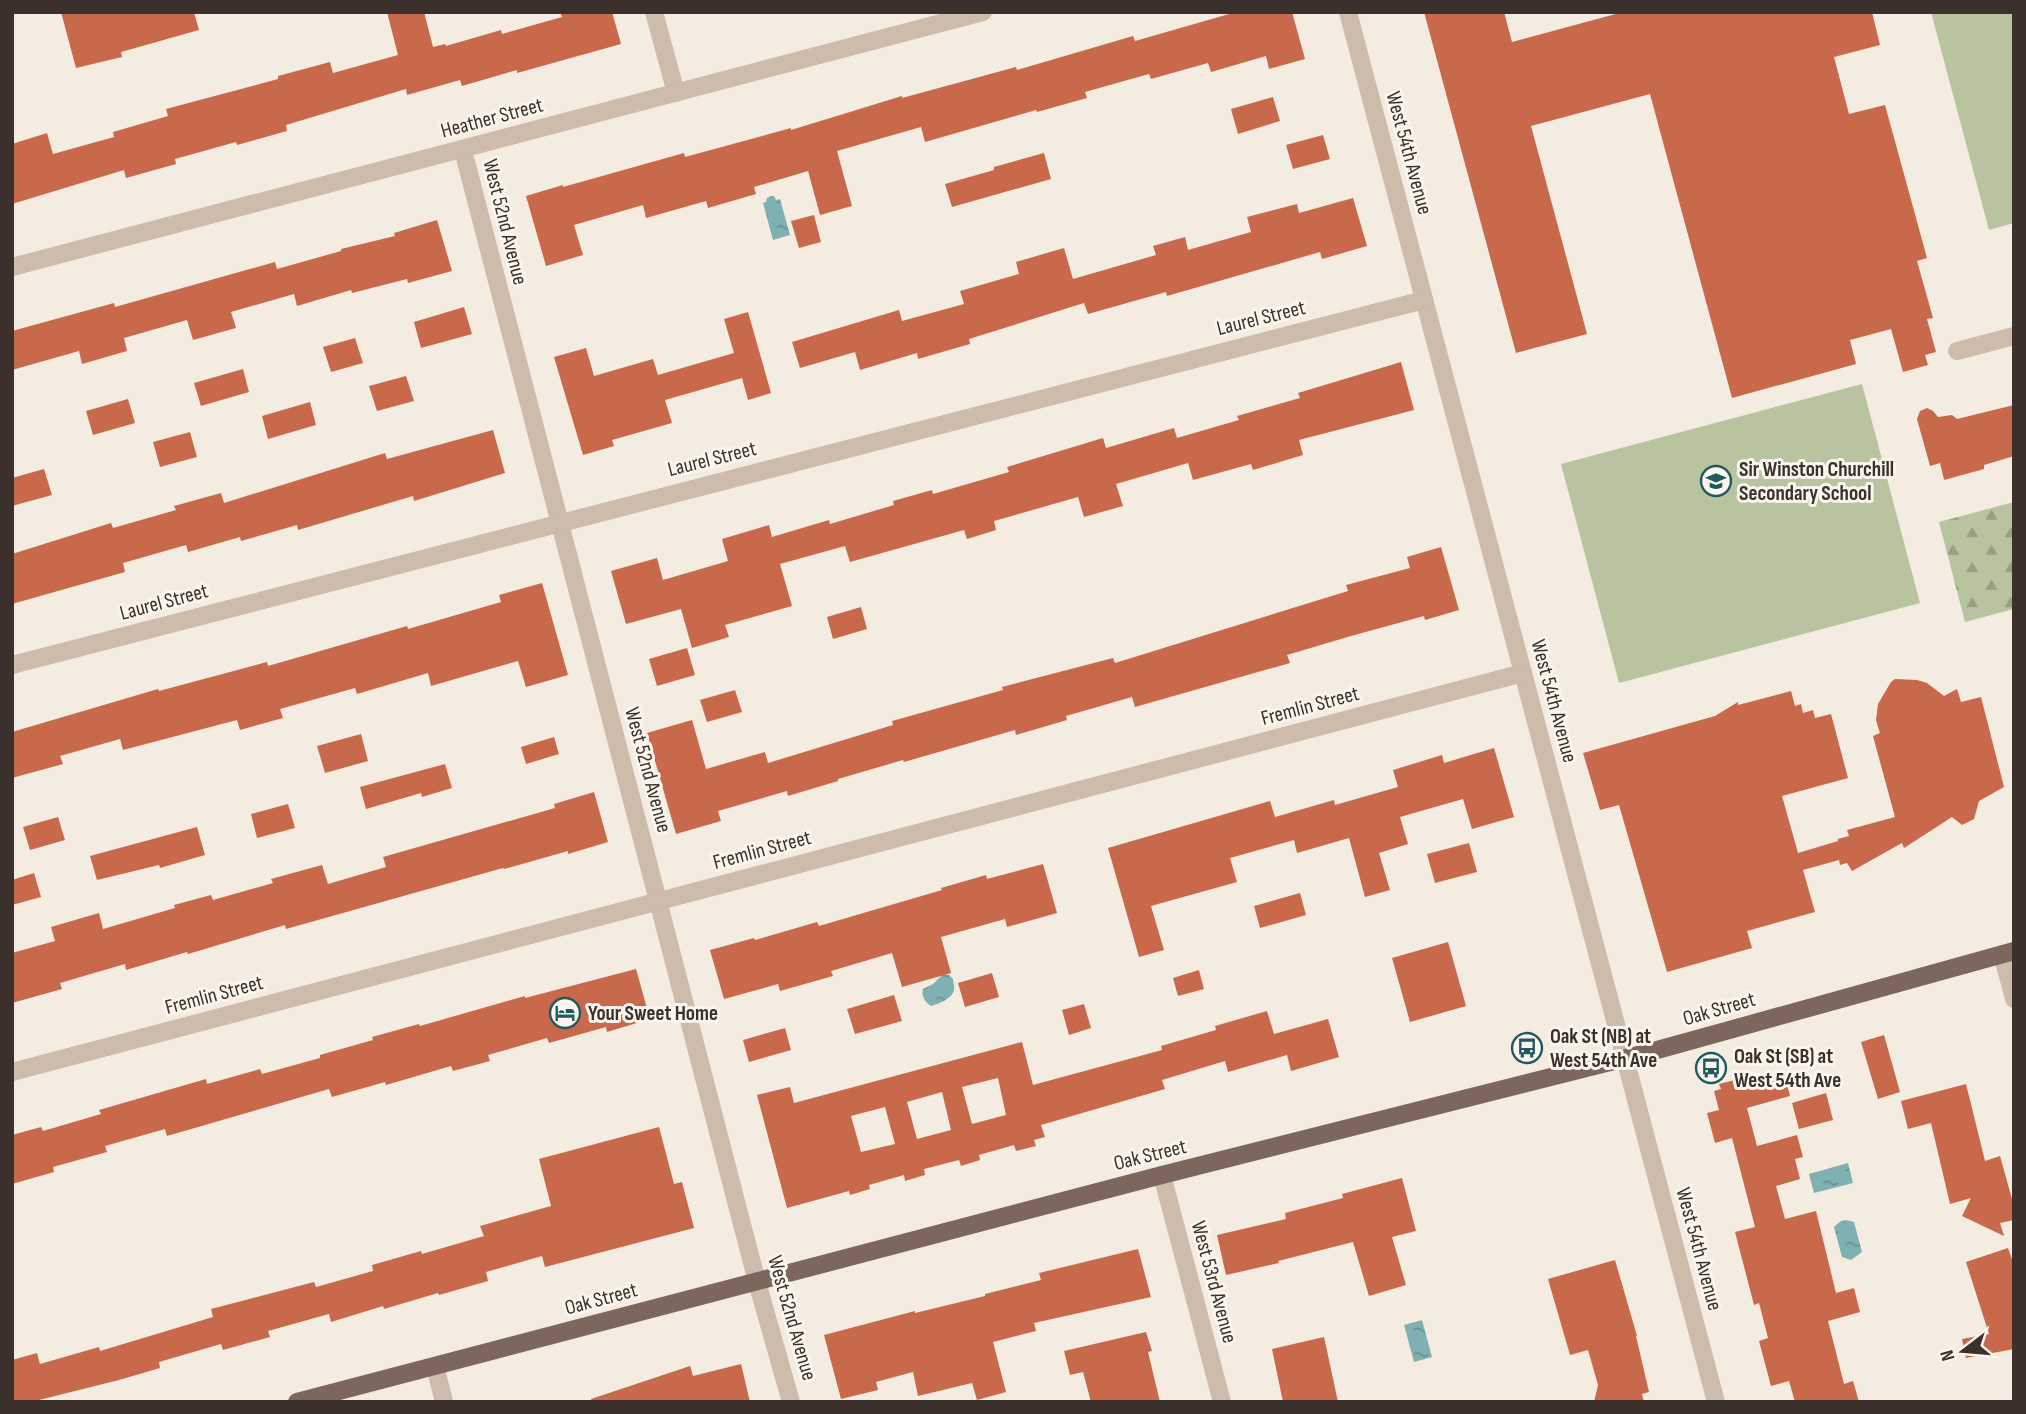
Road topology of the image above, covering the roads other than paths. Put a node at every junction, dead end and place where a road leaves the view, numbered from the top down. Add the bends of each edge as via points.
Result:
1 (654, 12) edge
2 (983, 12) edge
3 (1348, 12) edge
4 (676, 93) junction
5 (463, 150) junction
6 (12, 267) edge
7 (1424, 300) junction
8 (2014, 337) edge
9 (1957, 351) dead end
10 (560, 522) junction
11 (12, 665) edge
12 (1523, 673) junction
13 (658, 901) junction
14 (2008, 952) edge
15 (2014, 999) edge
16 (1626, 1058) junction
17 (12, 1072) edge
18 (1162, 1175) junction
19 (757, 1282) junction
20 (435, 1366) junction
21 (297, 1402) edge
22 (444, 1402) edge
23 (791, 1402) edge
24 (1222, 1402) edge
25 (1716, 1402) edge

1 - 4 street
2 - 4 street, Heather Street
3 - 7 street, West 54th Avenue
4 - 5 street, Heather Street
5 - 6 street, Heather Street
5 - 10 street, West 52nd Avenue
7 - 10 street, Laurel Street
7 - 12 street, West 54th Avenue
8 - 9 street
10 - 11 street, Laurel Street
10 - 13 street, West 52nd Avenue
12 - 13 street, Fremlin Street
12 - 16 street, West 54th Avenue
13 - 17 street, Fremlin Street
13 - 19 street, West 52nd Avenue
14 - 15 street
14 - 16 main road, Oak Street
16 - 18 main road, Oak Street
16 - 25 street, West 54th Avenue
18 - 19 main road, Oak Street
18 - 24 street, West 53rd Avenue
19 - 20 main road, Oak Street
19 - 23 street, West 52nd Avenue
20 - 21 main road, Oak Street
20 - 22 street

